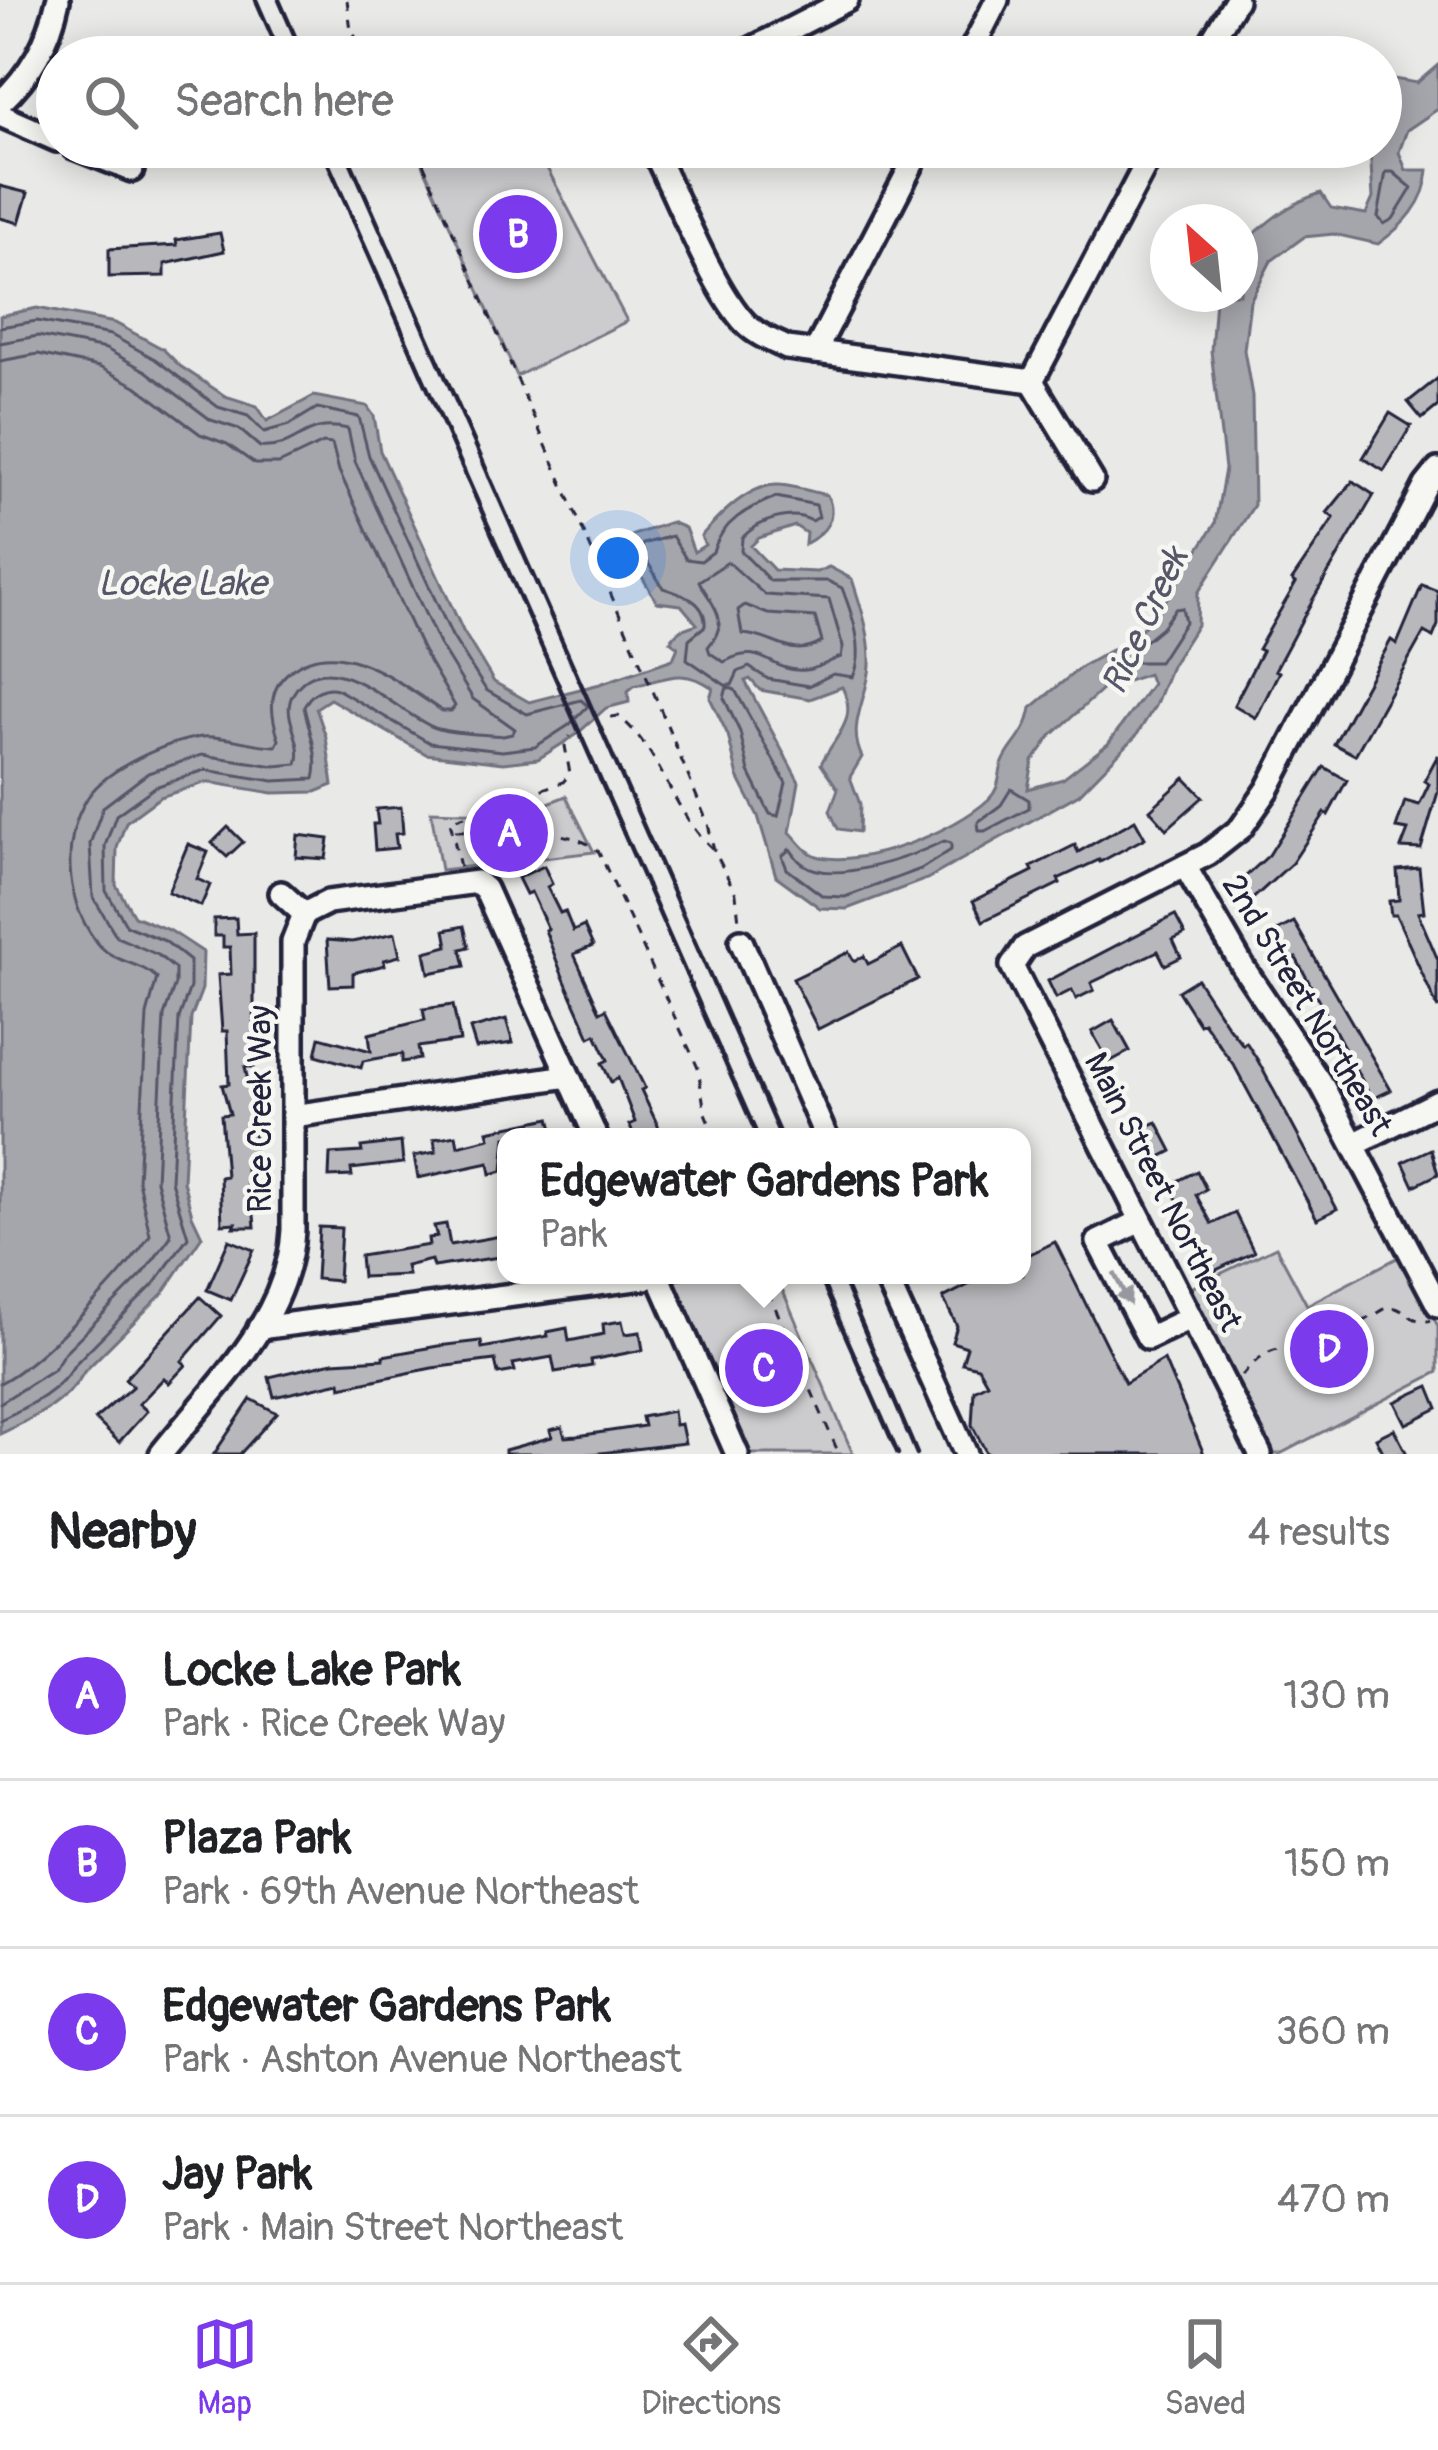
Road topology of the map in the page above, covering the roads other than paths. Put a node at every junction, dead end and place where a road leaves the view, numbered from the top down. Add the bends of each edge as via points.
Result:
1 (58, 0) edge
2 (847, 0) edge
3 (997, 0) edge
4 (1236, 0) edge
5 (48, 36) edge
6 (777, 36) edge
7 (979, 36) edge
8 (1215, 36) edge
9 (36, 60) edge
10 (0, 103) edge
11 (0, 115) edge
12 (36, 131) edge
13 (127, 168) edge
14 (662, 168) edge
15 (910, 168) edge
16 (1144, 168) edge
17 (132, 170) dead end
18 (815, 352) junction
19 (1032, 381) junction
20 (1438, 470) edge
21 (1092, 480) dead end
22 (1185, 866) junction
23 (280, 893) dead end
24 (304, 914) junction
25 (740, 941) road end
26 (568, 1076) junction
27 (1438, 1102) edge
28 (293, 1116) junction
29 (592, 1128) edge
30 (822, 1128) edge
31 (1354, 1144) junction
32 (1141, 1221) junction
33 (595, 1284) edge
34 (663, 1284) edge
35 (889, 1284) edge
36 (1438, 1305) edge
37 (1190, 1318) junction
38 (260, 1328) junction
39 (161, 1454) edge
40 (736, 1454) edge
41 (966, 1454) edge
42 (1260, 1454) edge

1 - 5 street
2 - 6 street
3 - 7 street
4 - 8 street
9 - 10 street
11 - 12 street
13 - 17 street
14 - 18 street via 747,326 787,348
15 - 18 street
16 - 19 street
18 - 19 street
19 - 21 street
20 - 22 street via 1254,811 1224,843
22 - 31 street, 2nd Street Northeast
22 - 32 street, Main Street Northeast via 1014,958 1015,974
23 - 24 street
24 - 26 street via 328,902 477,882
24 - 28 street, Rice Creek Way via 292,942
25 - 30 street
26 - 28 street
26 - 29 street
27 - 31 street
28 - 38 street, Rice Creek Way via 292,1254 280,1297
31 - 36 street, 2nd Street Northeast
32 - 37 street, Main Street Northeast
32 -> 37 street via 1098,1242 1148,1338
33 - 38 street
34 - 40 street
35 - 41 street
37 - 42 street, Main Street Northeast
38 - 39 street, Rice Creek Way

